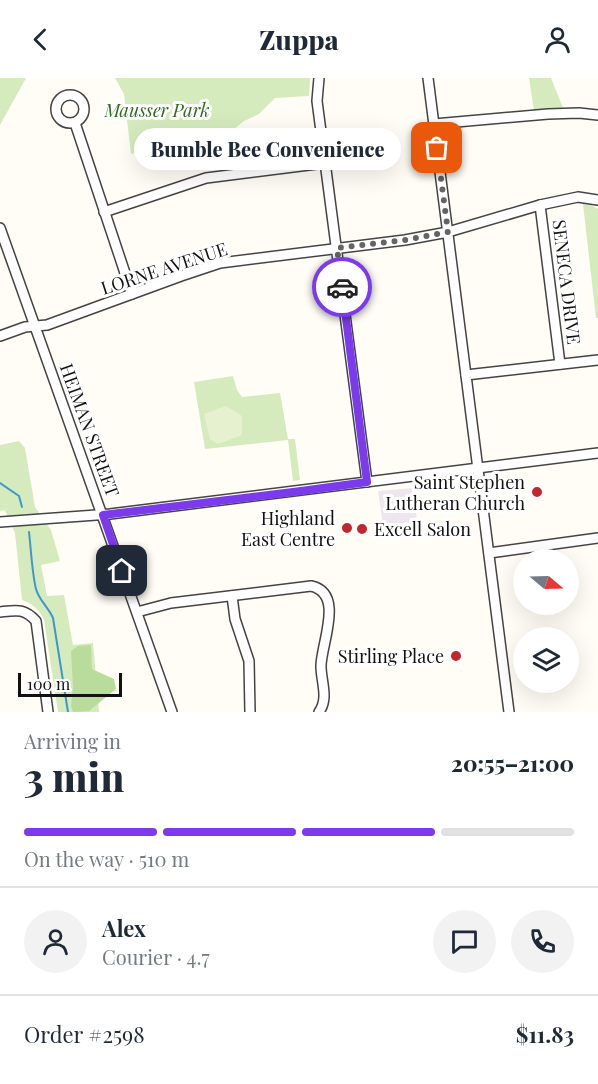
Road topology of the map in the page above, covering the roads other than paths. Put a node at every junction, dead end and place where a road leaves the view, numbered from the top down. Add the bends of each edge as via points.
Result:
1 (319, 78) edge
2 (428, 78) edge
3 (598, 115) edge
4 (75, 123) dead end
5 (434, 124) junction
6 (325, 163) junction
7 (598, 200) edge
8 (540, 205) junction
9 (104, 212) junction
10 (0, 228) edge
11 (448, 232) junction
12 (337, 248) junction
13 (132, 294) junction
14 (35, 326) junction
15 (0, 336) edge
16 (598, 360) edge
17 (560, 364) junction
18 (466, 375) junction
19 (598, 453) edge
20 (478, 468) junction
21 (367, 482) junction
22 (103, 515) junction
23 (0, 522) edge
24 (598, 538) edge
25 (489, 553) junction
26 (232, 596) junction
27 (0, 612) edge
28 (137, 612) junction
29 (48, 712) edge
30 (172, 712) edge
31 (250, 712) edge
32 (319, 712) edge
33 (509, 712) edge

1 - 6 street via 317,101
2 - 5 street
3 - 5 street via 548,114
4 - 9 street
5 - 11 street
6 - 9 street via 206,178
6 - 12 street
7 - 8 street, LORNE AVENUE via 578,197
8 - 11 street, LORNE AVENUE
8 - 17 street, SENECA DRIVE
9 - 13 street
10 - 14 street, HEIMAN STREET
11 - 12 street, LORNE AVENUE
11 - 18 street
12 - 13 street, LORNE AVENUE via 220,263
12 - 21 street
13 - 14 street, LORNE AVENUE
14 - 15 street, LORNE AVENUE
14 - 22 street, HEIMAN STREET
16 - 17 street
17 - 18 street
18 - 20 street
19 - 20 street
20 - 21 street
20 - 25 street
21 - 22 street
22 - 23 street
22 - 28 street, HEIMAN STREET
24 - 25 street
25 - 33 street
26 - 28 street via 171,603
26 - 31 street via 249,661
26 - 32 street via 311,586 323,592 329,614 321,666 325,698
27 - 29 street via 20,610 36,621
28 - 30 street, HEIMAN STREET

